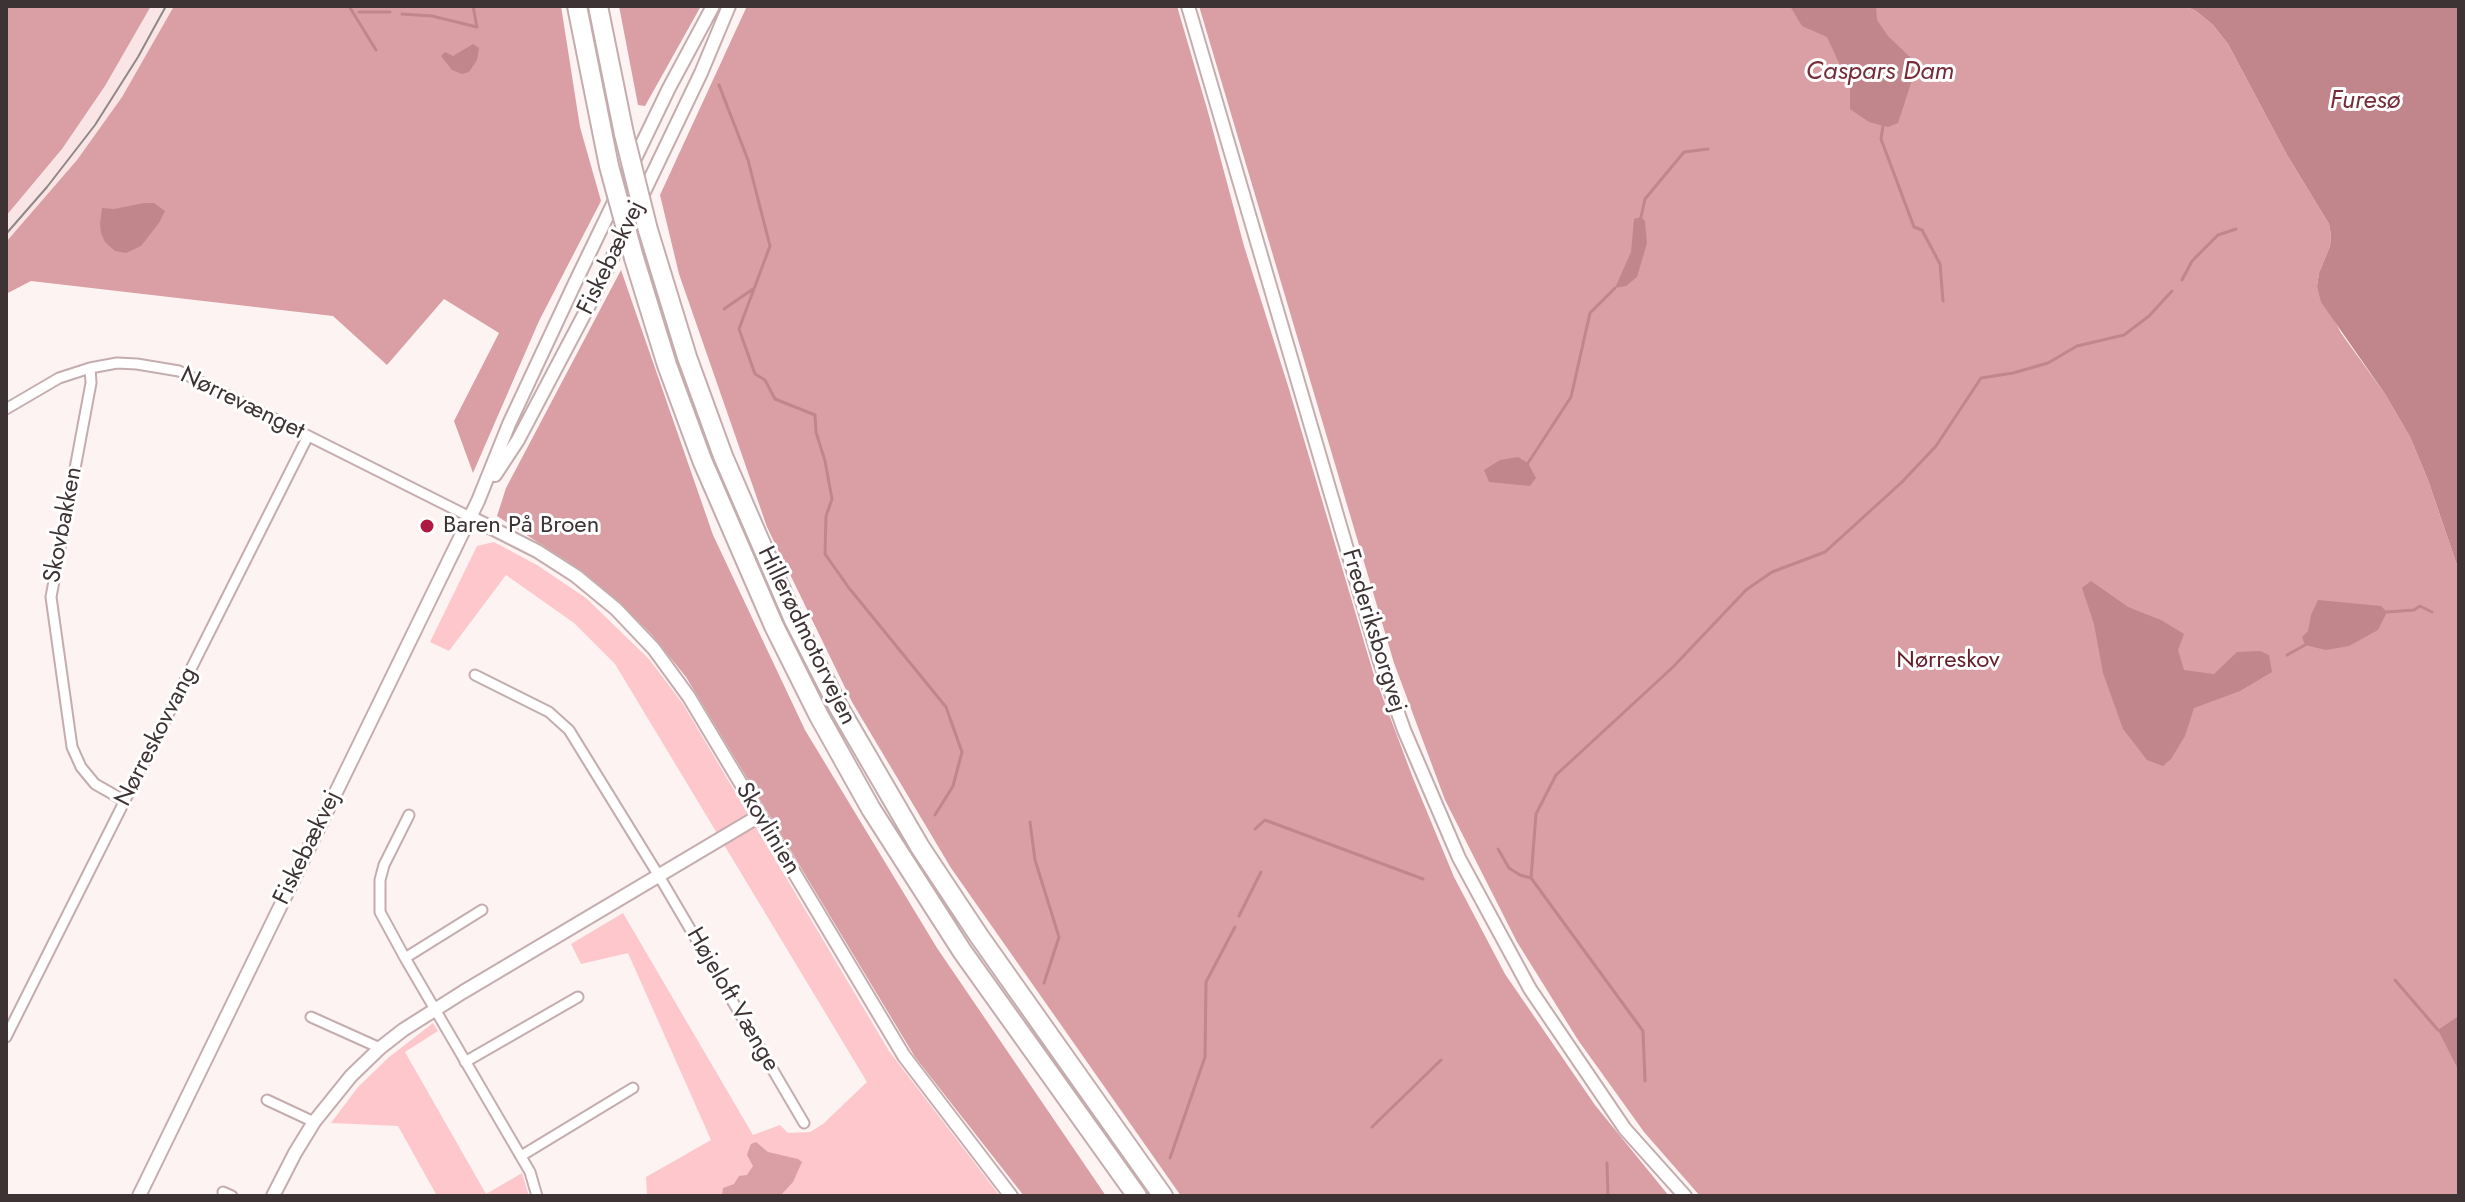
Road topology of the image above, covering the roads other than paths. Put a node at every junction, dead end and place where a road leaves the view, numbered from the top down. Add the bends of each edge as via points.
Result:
1 (577, 6) edge
2 (598, 6) edge
3 (713, 6) edge
4 (729, 6) edge
5 (1188, 6) edge
6 (90, 368) junction
7 (6, 409) edge
8 (308, 436) junction
9 (478, 501) junction
10 (470, 517) junction
11 (475, 675) dead end
12 (125, 801) junction
13 (409, 815) dead end
14 (759, 816) junction
15 (659, 876) junction
16 (482, 910) dead end
17 (405, 958) junction
18 (578, 997) dead end
19 (436, 1009) junction
20 (311, 1017) dead end
21 (6, 1037) edge
22 (380, 1048) junction
23 (465, 1062) junction
24 (633, 1088) dead end
25 (267, 1100) dead end
26 (314, 1122) junction
27 (804, 1123) dead end
28 (521, 1156) junction
29 (139, 1196) edge
30 (273, 1196) edge
31 (537, 1196) edge
32 (1011, 1196) edge
33 (1137, 1196) edge
34 (1163, 1196) edge
35 (1685, 1196) edge

1 - 33 highway, Hillerødmotorvejen, bridge via 609,166 667,365 774,626 871,809 962,951
2 - 34 highway, Hillerødmotorvejen, bridge via 648,230 687,357 794,620 920,847
3 - 9 street, Fiskebækvej via 574,285
4 - 9 street, Fiskebækvej via 595,294 518,440
5 - 35 street, Frederiksborgvej via 1404,730 1459,858 1530,989 1625,1129
6 - 7 street, Nørrevænget via 59,378
6 - 8 street, Nørrevænget via 117,363 179,371
6 - 12 street, Skovbakken via 51,597 72,747 95,784
8 - 10 street, Nørrevænget
8 - 12 street, Nørreskovvang
9 - 10 street, Fiskebækvej
10 - 14 street, Skovlinien via 576,576 635,629 689,697
10 - 29 street, Fiskebækvej
11 - 15 street, Højeloft Vænge via 561,720
12 - 21 street, Nørreskovvang
13 - 17 street via 380,880 380,912
14 - 15 street
14 - 32 street, Skovlinien via 904,1056
15 - 19 street
15 - 27 street, Højeloft Vænge
16 - 17 street
17 - 19 street
18 - 23 street
19 - 22 street
19 - 23 street
20 - 22 street
22 - 26 street
23 - 28 street
24 - 28 street
25 - 26 street
26 - 30 street
28 - 31 street

